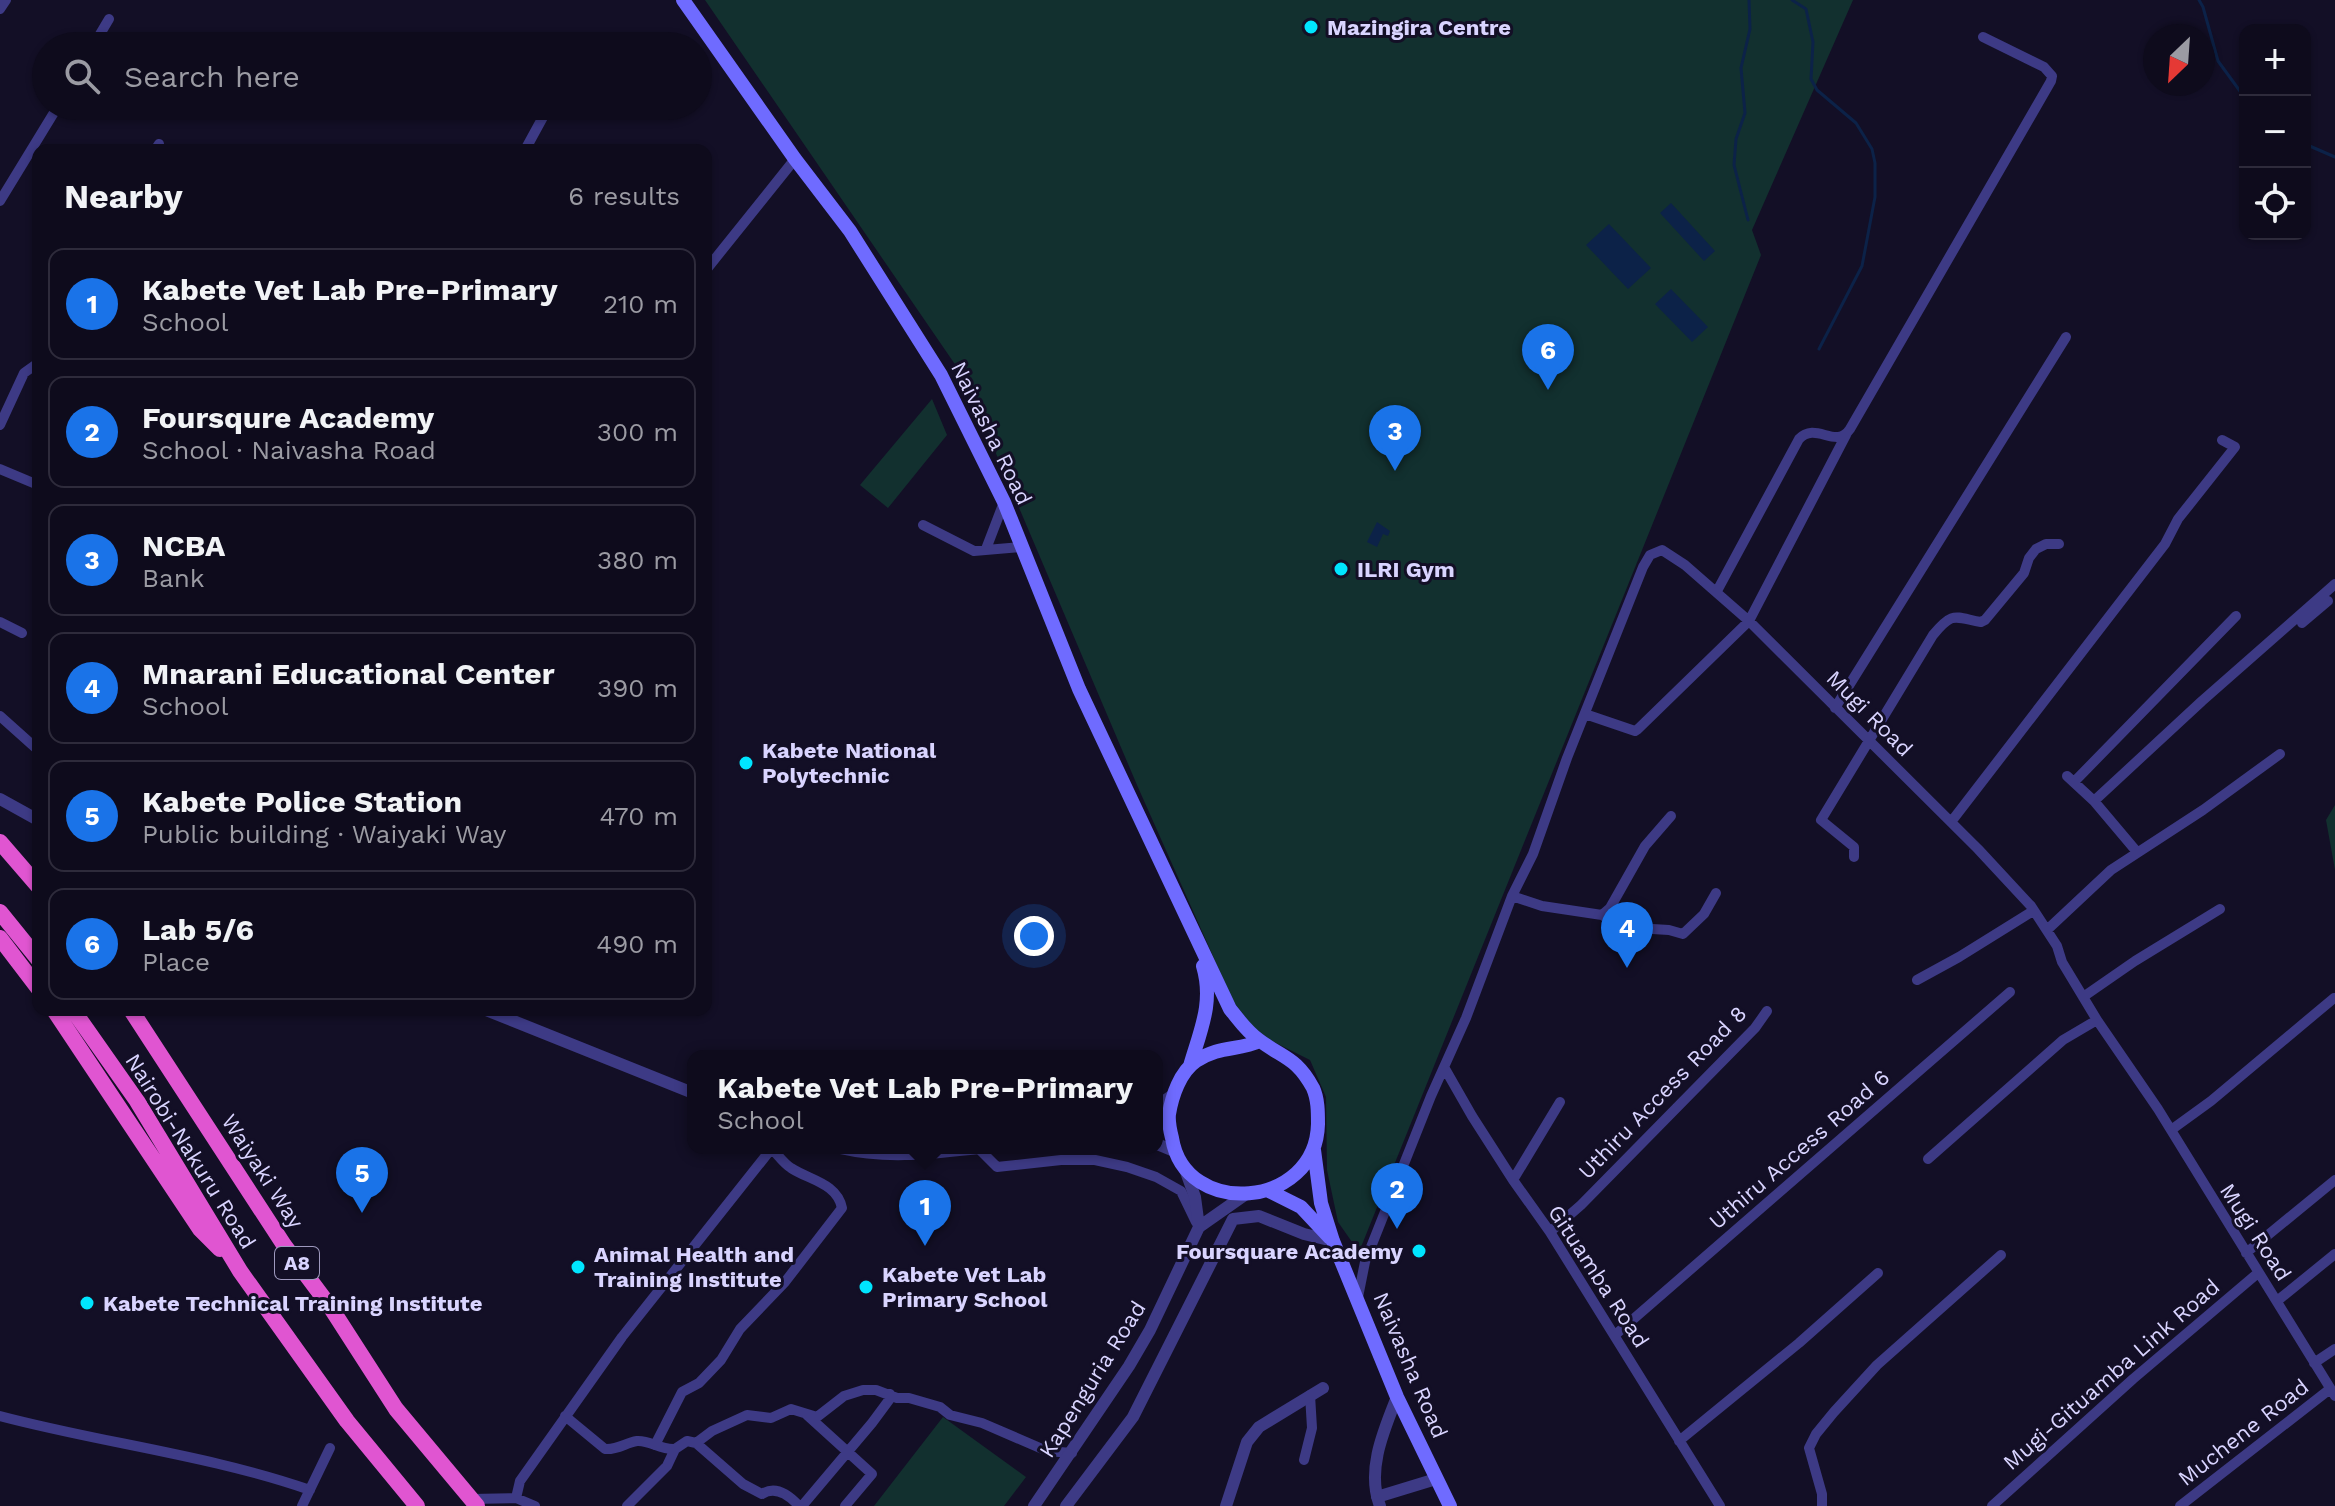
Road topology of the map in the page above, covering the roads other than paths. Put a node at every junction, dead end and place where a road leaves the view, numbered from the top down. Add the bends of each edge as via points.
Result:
1 (6, 0) edge
2 (683, 0) edge
3 (0, 9) edge
4 (109, 19) dead end
5 (101, 32) edge
6 (706, 32) edge
7 (1983, 37) dead end
8 (712, 41) edge
9 (49, 120) edge
10 (541, 120) edge
11 (35, 144) edge
12 (528, 144) edge
13 (32, 149) edge
14 (795, 159) junction
15 (0, 201) edge
16 (712, 263) edge
17 (2066, 337) dead end
18 (32, 367) edge
19 (0, 425) edge
20 (1846, 435) junction
21 (2222, 440) dead end
22 (0, 469) edge
23 (32, 482) edge
24 (1004, 502) junction
25 (923, 525) dead end
26 (2059, 544) dead end
27 (1022, 547) junction
28 (986, 549) junction
29 (2335, 584) edge
30 (1717, 591) junction
31 (2328, 601) dead end
32 (2236, 616) dead end
33 (1749, 621) junction
34 (0, 622) edge
35 (22, 633) dead end
36 (1835, 708) junction
37 (2193, 712) junction
38 (1585, 714) junction
39 (0, 716) edge
40 (1869, 739) junction
41 (32, 745) edge
42 (2280, 754) dead end
43 (0, 799) edge
44 (2094, 801) junction
45 (1671, 816) dead end
46 (32, 817) edge
47 (1951, 822) junction
48 (0, 842) edge
49 (2137, 852) junction
50 (1854, 857) dead end
51 (32, 879) edge
52 (1716, 893) dead end
53 (1512, 896) junction
54 (2220, 909) dead end
55 (2033, 911) junction
56 (0, 912) edge
57 (1602, 915) junction
58 (1190, 925) junction
59 (2048, 929) junction
60 (0, 938) edge
61 (32, 952) edge
62 (32, 980) edge
63 (1917, 980) dead end
64 (2010, 992) dead end
65 (2083, 997) junction
66 (2334, 998) edge
67 (1767, 1011) dead end
68 (58, 1016) edge
69 (77, 1016) edge
70 (135, 1016) edge
71 (501, 1016) edge
72 (2097, 1020) junction
73 (1260, 1041) junction
74 (1190, 1066) junction
75 (1444, 1067) junction
76 (687, 1091) edge
77 (1173, 1095) junction
78 (1163, 1102) edge
79 (1560, 1102) dead end
80 (2171, 1130) junction
81 (1163, 1146) edge
82 (1314, 1149) junction
83 (1174, 1151) junction
84 (767, 1154) edge
85 (777, 1154) edge
86 (864, 1154) edge
87 (912, 1154) edge
88 (985, 1154) edge
89 (1928, 1159) dead end
90 (1186, 1172) junction
91 (1513, 1180) junction
92 (2335, 1180) edge
93 (1269, 1191) junction
94 (1246, 1194) junction
95 (1199, 1227) junction
96 (1550, 1232) junction
97 (1335, 1245) junction
98 (2246, 1253) junction
99 (2335, 1254) edge
100 (2001, 1255) dead end
101 (240, 1271) junction
102 (1878, 1273) dead end
103 (2258, 1273) junction
104 (1358, 1297) junction
105 (2277, 1301) junction
106 (1615, 1335) junction
107 (2335, 1349) edge
108 (2314, 1363) junction
109 (1129, 1366) junction
110 (1152, 1379) junction
111 (1323, 1388) dead end
112 (2332, 1392) edge
113 (890, 1394) junction
114 (1310, 1395) junction
115 (1397, 1397) junction
116 (807, 1415) junction
117 (0, 1416) edge
118 (565, 1416) junction
119 (1679, 1441) junction
120 (696, 1443) junction
121 (655, 1445) junction
122 (330, 1448) dead end
123 (675, 1449) junction
124 (847, 1453) junction
125 (1072, 1453) junction
126 (1304, 1460) dead end
127 (1436, 1479) junction
128 (310, 1490) junction
129 (516, 1498) junction
130 (1378, 1501) edge
131 (474, 1503) edge
132 (302, 1506) edge
133 (417, 1506) edge
134 (535, 1506) edge
135 (627, 1506) edge
136 (801, 1506) edge
137 (845, 1506) edge
138 (1034, 1506) edge
139 (1066, 1506) edge
140 (1226, 1506) edge
141 (1450, 1506) edge
142 (1720, 1506) edge
143 (1822, 1506) edge
144 (1992, 1506) edge
145 (2180, 1506) edge

1 - 3 street
2 - 6 main road, Naivasha Road
4 - 5 street
7 - 20 street via 2044,67 2051,81
8 - 14 main road, Naivasha Road
9 - 11 street
10 - 12 street
13 - 15 street
14 - 16 street
14 - 24 main road, Naivasha Road via 850,231 920,340
17 - 36 street
18 - 19 street via 24,373
20 - 30 street via 1813,431 1799,439
20 - 33 street
21 - 47 street via 2235,447
22 - 23 street
24 - 27 main road, Naivasha Road
24 - 28 street
25 - 28 street via 974,551
26 - 40 street via 2036,549 2024,573 1985,620 1946,619
27 - 28 street
27 - 58 main road, Naivasha Road via 1079,689
29 - 37 street
30 - 33 street, Mugi Road
30 - 38 street, Mugi Road via 1662,550 1650,555
31 - 37 street
32 - 44 street via 2071,779
33 - 36 street, Mugi Road
33 - 38 street via 1635,731
34 - 35 street
36 - 40 street, Mugi Road
37 - 44 street
38 - 53 street, Mugi Road
39 - 41 street
40 - 47 street, Mugi Road
40 - 50 street via 1821,820 1854,847
42 - 49 street
43 - 46 street
44 - 49 street
45 - 57 street via 1645,846
47 - 55 street, Mugi Road
48 - 51 highway
49 - 59 street
52 - 57 street via 1683,934 1619,927
53 - 57 street
53 - 75 street, Mugi Road
54 - 65 street
55 - 59 street, Mugi Road
55 - 63 street
56 - 61 highway
58 - 73 main road, Naivasha Road via 1230,1009
58 - 74 main road, Naivasha Road via 1205,973 1208,1008
59 - 65 street, Mugi Road
60 - 62 highway
64 - 106 street, Uthiru Access Road 6
65 - 72 street, Mugi Road
66 - 80 street
67 - 96 street, Uthiru Access Road 8
68 - 101 highway via 200,1229
69 - 101 highway, Nairobi-Nakuru Road / A8 via 137,1101
70 - 131 highway, Waiyaki Way / A8 via 396,1409
71 - 76 street
72 - 80 street, Mugi Road
72 - 89 street via 2063,1040
73 - 74 main road via 1215,1050
73 - 82 main road via 1290,1057 1314,1091 1319,1109
74 - 77 main road
75 - 91 street, Gituamba Road
75 - 104 street, Mugi Road via 1360,1275
77 - 78 street
77 - 83 main road via 1168,1120
79 - 91 street
80 - 98 street, Mugi Road
81 - 83 street
82 - 93 main road via 1298,1172
82 - 97 main road via 1321,1203
83 - 90 main road
84 - 118 street
85 - 121 street via 787,1166 832,1189 842,1208 709,1374 682,1392
86 - 87 street
88 - 95 street via 997,1167 1095,1160 1156,1177 1181,1191
90 - 94 main road via 1224,1191
90 - 95 street
91 - 96 street, Gituamba Road
92 - 98 street
93 - 94 main road
93 - 97 main road via 1301,1207
94 - 95 street, Kapenguria Road
95 - 109 street, Kapenguria Road
96 - 106 street, Gituamba Road
97 - 104 main road, Naivasha Road
97 - 110 street via 1259,1216 1233,1219
98 - 103 street, Mugi Road
99 - 105 street
100 - 143 street via 1877,1365 1816,1434 1809,1448
101 - 133 highway, Nairobi-Nakuru Road / A8 via 347,1421
102 - 119 street
103 - 105 street, Mugi Road
103 - 144 street, Mugi-Gituamba Link Road
104 - 115 main road, Naivasha Road
105 - 108 street, Mugi Road
106 - 119 street, Gituamba Road
107 - 108 street
108 - 112 street, Mugi Road
109 - 110 street
109 - 125 street, Kapenguria Road
110 - 139 street via 1133,1417
111 - 114 street
112 - 145 street, Muchene Road
113 - 116 street via 863,1390 844,1396 817,1417
113 - 124 street
113 - 125 street via 940,1407 1047,1451
114 - 126 street via 1312,1428
114 - 140 street via 1259,1427 1247,1442
115 - 127 main road, Naivasha Road
115 - 130 street via 1378,1450
116 - 120 street via 791,1409 771,1418 747,1415
116 - 124 street
117 - 128 street
118 - 121 street via 605,1449 637,1441
118 - 129 street via 520,1481
119 - 142 street, Gituamba Road
120 - 123 street via 687,1441
120 - 136 street via 743,1484 762,1494 778,1490
121 - 123 street
122 - 128 street
123 - 135 street via 667,1466
124 - 136 street
124 - 137 street via 872,1474
125 - 138 street, Kapenguria Road
127 - 130 street
127 - 141 main road, Naivasha Road
128 - 132 street
129 - 131 street
129 - 134 street

